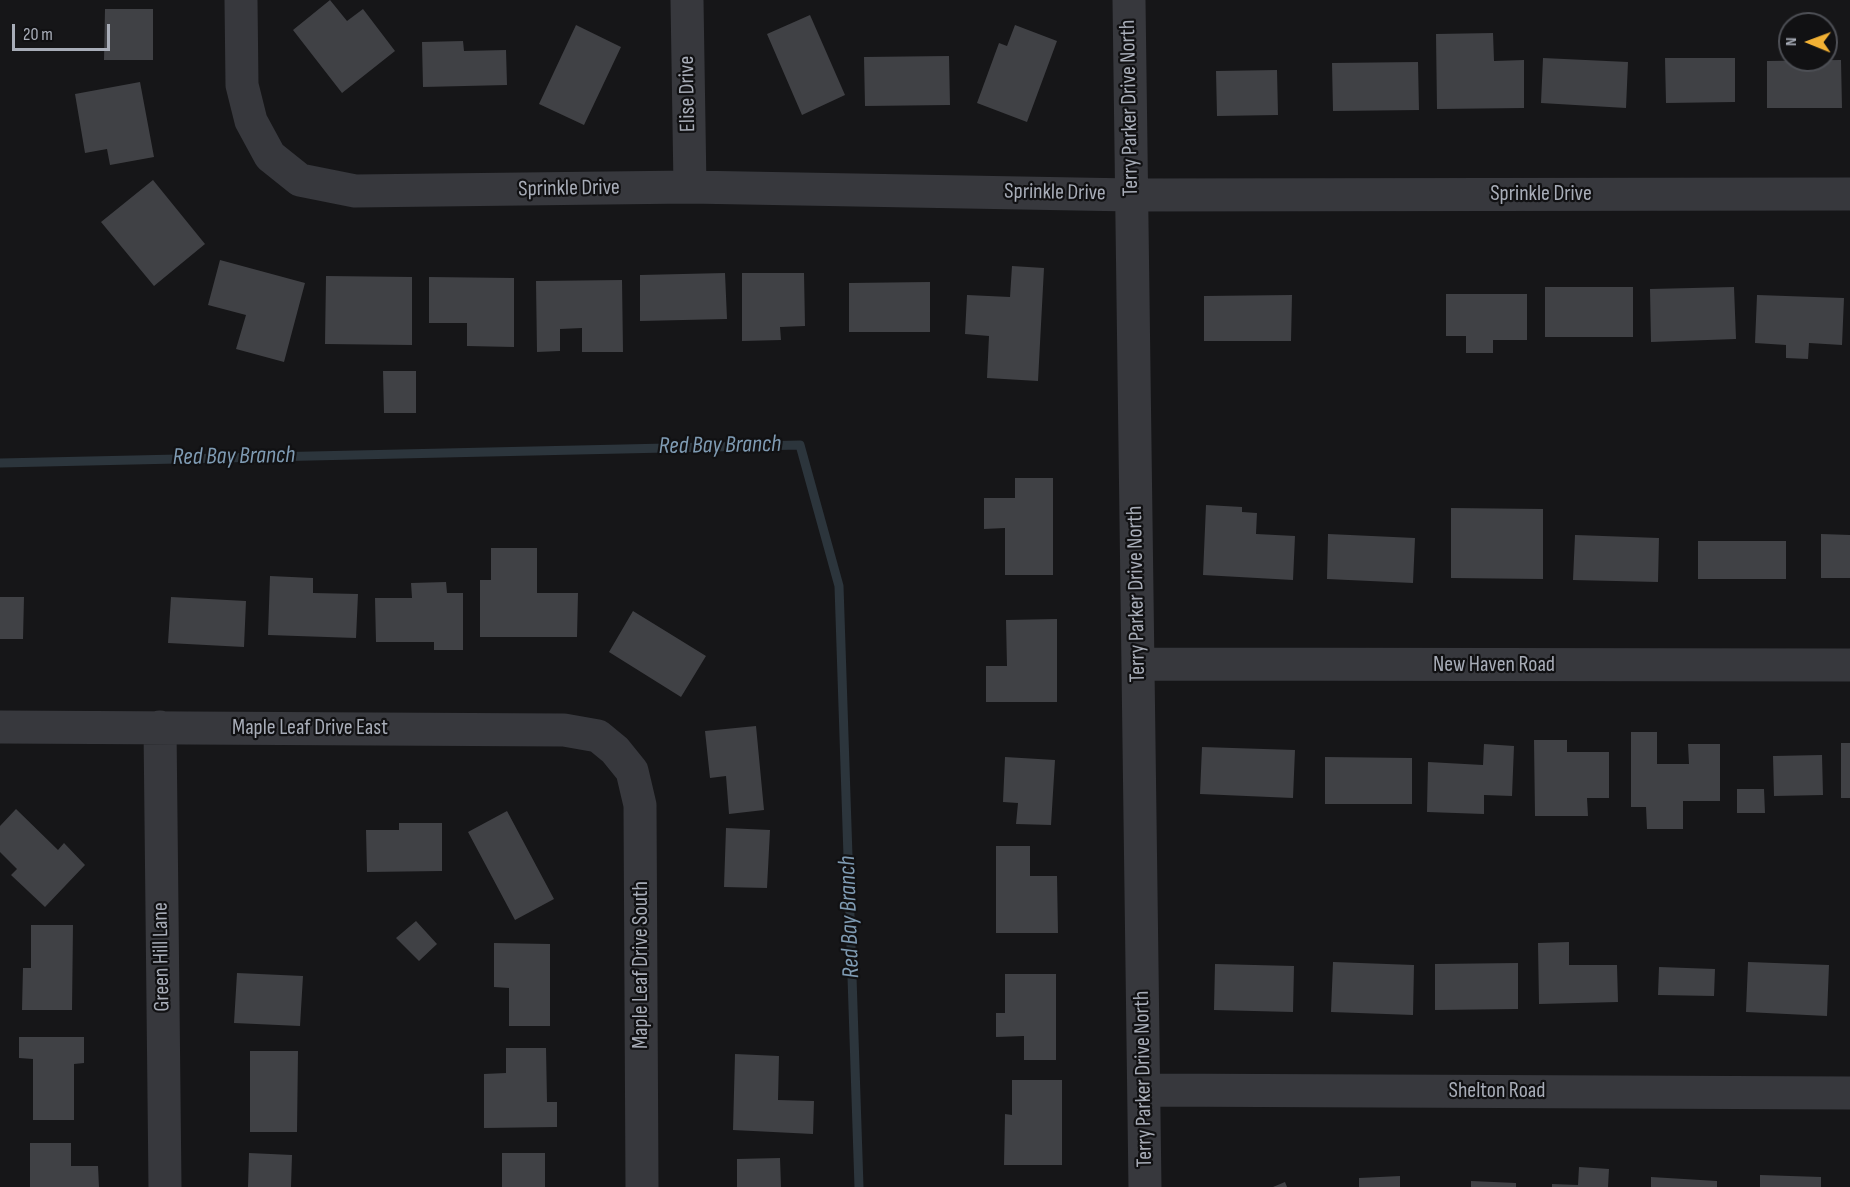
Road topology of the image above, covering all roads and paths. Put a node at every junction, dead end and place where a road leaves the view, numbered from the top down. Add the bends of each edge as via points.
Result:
1 (241, 0) edge
2 (687, 0) edge
3 (1129, 0) edge
4 (690, 188) junction
5 (1850, 194) edge
6 (1132, 195) junction
7 (1138, 664) junction
8 (1850, 665) edge
9 (0, 727) edge
10 (160, 727) junction
11 (615, 750) joint
12 (1144, 1090) junction
13 (1850, 1093) edge
14 (165, 1187) edge
15 (642, 1187) edge
16 (1145, 1187) edge

1 - 4 street, Sprinkle Drive via 242,85 251,121 270,156 300,180 355,190
2 - 4 street, Elise Drive
3 - 6 street, Terry Parker Drive North
4 - 6 street, Sprinkle Drive
5 - 6 street, Sprinkle Drive
6 - 7 street, Terry Parker Drive North
7 - 8 street, New Haven Road
7 - 12 street, Terry Parker Drive North
9 - 10 street, Maple Leaf Drive East
10 - 11 street, Maple Leaf Drive East via 564,730 598,736
10 - 14 street, Green Hill Lane
11 - 15 street, Maple Leaf Drive South via 632,771 640,805
12 - 13 street, Shelton Road
12 - 16 street, Terry Parker Drive North

